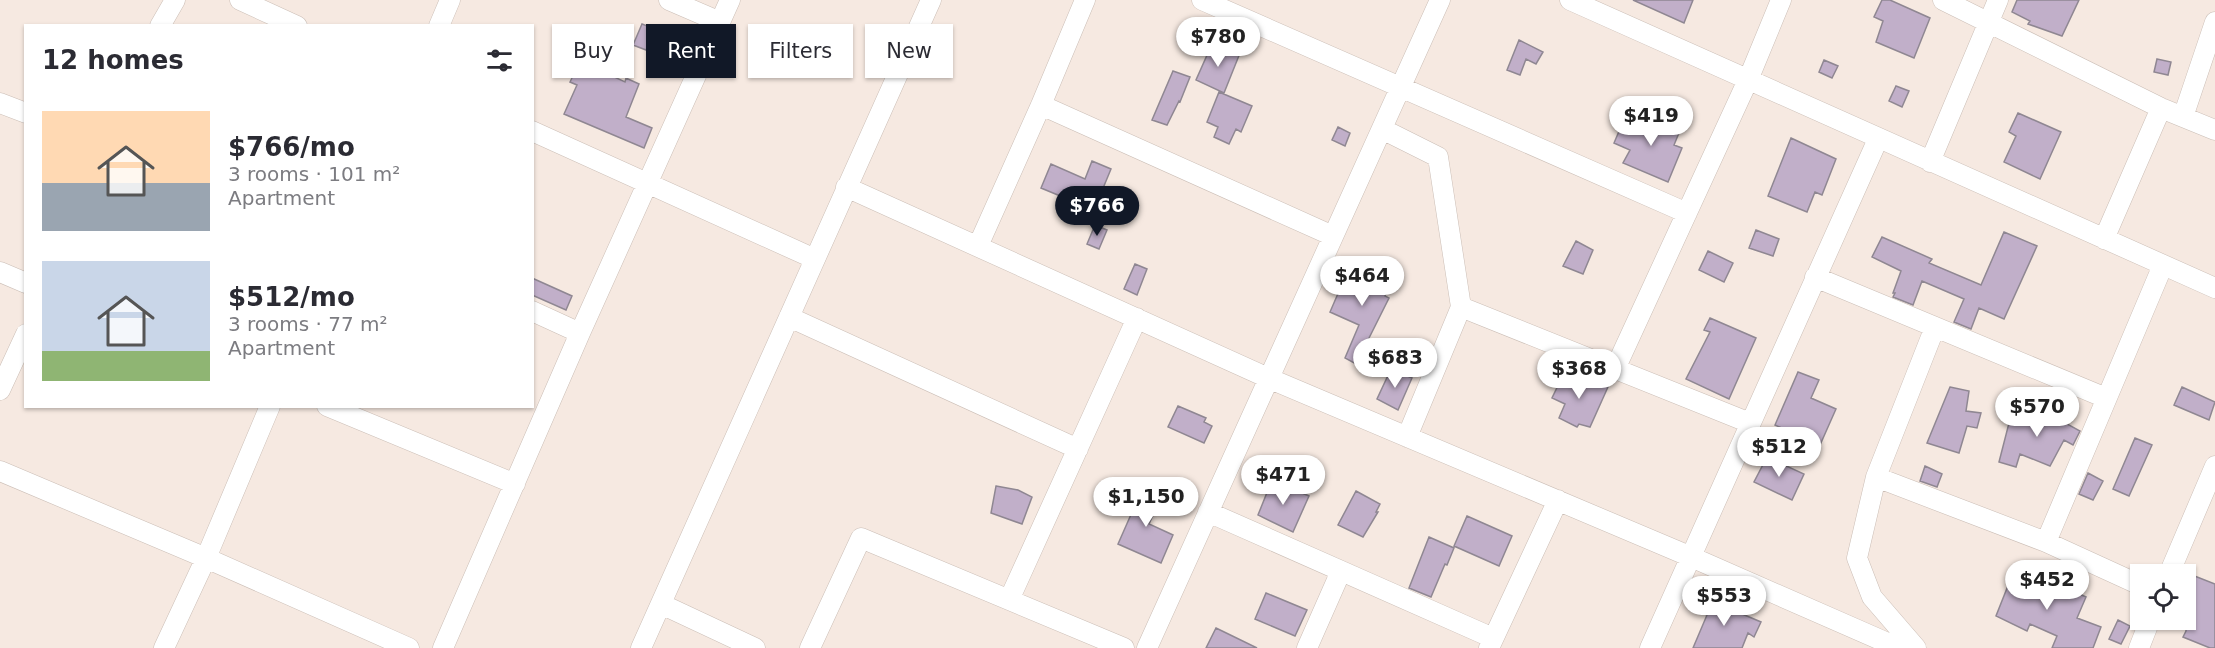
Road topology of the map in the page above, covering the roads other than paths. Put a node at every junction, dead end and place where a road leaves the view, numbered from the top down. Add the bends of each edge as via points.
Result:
1 (175, 0) edge
2 (240, 0) edge
3 (450, 0) edge
4 (669, 0) edge
5 (729, 0) edge
6 (1084, 0) edge
7 (1202, 0) edge
8 (1440, 0) edge
9 (1570, 0) edge
10 (1781, 0) edge
11 (1943, 0) edge
12 (1998, 0) edge
13 (925, 2) edge
14 (1989, 21) junction
15 (720, 22) junction
16 (2215, 22) edge
17 (161, 24) edge
18 (293, 24) edge
19 (440, 24) edge
20 (1748, 80) junction
21 (1400, 88) junction
22 (0, 103) edge
23 (1041, 105) junction
24 (2161, 108) junction
25 (24, 112) edge
26 (2183, 117) junction
27 (1382, 129) junction
28 (2215, 130) edge
29 (534, 132) edge
30 (1878, 139) junction
31 (1930, 162) junction
32 (647, 183) junction
33 (846, 188) junction
34 (1687, 213) junction
35 (1333, 236) junction
36 (2104, 238) junction
37 (978, 246) junction
38 (815, 259) junction
39 (2163, 265) junction
40 (0, 272) edge
41 (1815, 277) junction
42 (24, 282) edge
43 (2215, 288) edge
44 (1461, 308) junction
45 (534, 312) edge
46 (789, 317) junction
47 (1137, 318) junction
48 (1935, 327) junction
49 (580, 333) junction
50 (24, 338) edge
51 (1615, 369) junction
52 (1268, 378) junction
53 (0, 390) edge
54 (2106, 398) junction
55 (269, 408) edge
56 (332, 408) edge
57 (1749, 423) junction
58 (1407, 437) junction
59 (1078, 448) junction
60 (2215, 466) edge
61 (0, 471) edge
62 (1876, 477) junction
63 (515, 484) junction
64 (1558, 500) junction
65 (2207, 503) edge
66 (1208, 512) junction
67 (2046, 542) junction
68 (1689, 556) junction
69 (206, 558) junction
70 (2174, 564) edge
71 (1341, 571) junction
72 (2130, 580) edge
73 (1009, 600) junction
74 (661, 604) junction
75 (2146, 630) edge
76 (1491, 643) edge
77 (164, 648) edge
78 (409, 648) edge
79 (443, 648) edge
80 (641, 648) edge
81 (754, 648) edge
82 (810, 648) edge
83 (1124, 648) edge
84 (1147, 648) edge
85 (1308, 648) edge
86 (1650, 648) edge
87 (1899, 648) edge
88 (1916, 648) edge
89 (2139, 648) edge

1 - 17 street
2 - 18 street
3 - 19 street
4 - 15 street
5 - 15 street
6 - 23 street
7 - 21 street
8 - 21 street
9 - 20 street
10 - 20 street
11 - 14 street
12 - 14 street
13 - 33 street
14 - 24 street
14 - 31 street
15 - 32 street
16 - 26 street
20 - 30 street
20 - 34 street
21 - 27 street
21 - 34 street
22 - 25 street
23 - 35 street
23 - 37 street
24 - 26 street
24 - 36 street
26 - 28 street
27 - 35 street
27 - 44 street via 1438,157
29 - 32 street
30 - 31 street
30 - 41 street
31 - 36 street
32 - 38 street
32 - 49 street
33 - 37 street
33 - 38 street
34 - 51 street
35 - 52 street
36 - 39 street
37 - 47 street
38 - 46 street
39 - 43 street
39 - 54 street
40 - 42 street
41 - 48 street
41 - 57 street
44 - 51 street
44 - 58 street
45 - 49 street
46 - 59 street
46 - 74 street
47 - 52 street
47 - 59 street
48 - 54 street
48 - 62 street
49 - 63 street
50 - 53 street
51 - 57 street
52 - 58 street
52 - 66 street
54 - 67 street
55 - 69 street
56 - 63 street
57 - 68 street
58 - 64 street
59 - 73 street
60 - 65 street
61 - 69 street
62 - 67 street
62 - 88 street via 1857,558 1872,597
63 - 79 street
64 - 68 street
64 - 76 street
65 - 70 street
66 - 71 street
66 - 84 street
67 - 72 street
68 - 86 street
68 - 87 street
69 - 77 street
69 - 78 street
71 - 76 street
71 - 85 street
73 - 82 street via 861,538
73 - 83 street
74 - 80 street
74 - 81 street
75 - 89 street

